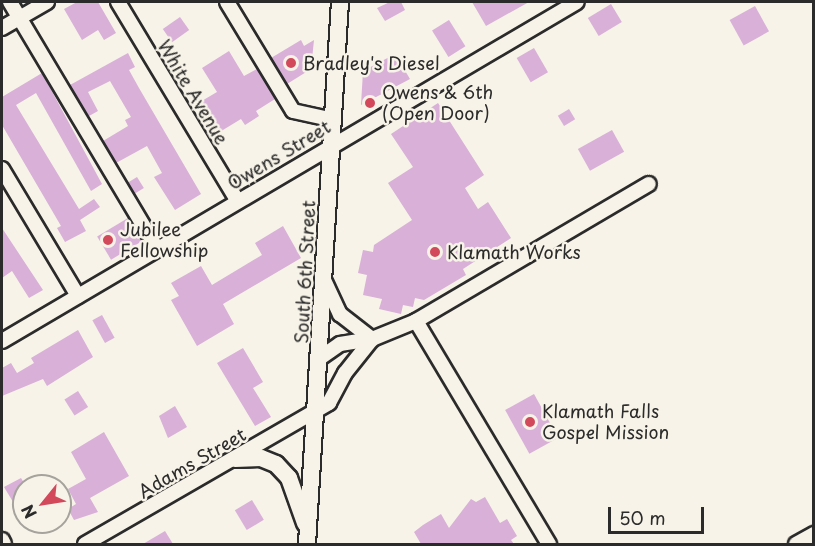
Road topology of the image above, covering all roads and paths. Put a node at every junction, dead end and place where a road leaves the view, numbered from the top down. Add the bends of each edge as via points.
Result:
1 (10, 2) edge
2 (47, 2) edge
3 (117, 2) edge
4 (227, 2) edge
5 (577, 2) edge
6 (339, 3) edge
7 (560, 6) edge
8 (20, 17) junction
9 (2, 28) edge
10 (334, 120) junction
11 (332, 144) junction
12 (2, 168) edge
13 (649, 184) dead end
14 (237, 200) junction
15 (157, 249) junction
16 (324, 280) junction
17 (78, 296) junction
18 (416, 321) junction
19 (372, 339) junction
20 (2, 341) edge
21 (320, 358) junction
22 (316, 412) junction
23 (235, 459) junction
24 (813, 534) edge
25 (308, 538) edge
26 (2, 540) edge
27 (4, 544) edge
28 (85, 544) edge
29 (549, 544) edge
30 (796, 544) edge

1 - 8 street
2 - 8 street
3 - 14 street, White Avenue
4 - 10 street via 293,111
5 - 7 street, Owens Street
6 - 10 main road, South 6th Street
7 - 11 street, Owens Street
8 - 9 street
8 - 15 street
10 - 11 main road, South 6th Street
11 - 14 street, Owens Street
11 - 16 main road, South 6th Street
12 - 17 street
13 - 18 street
14 - 15 street, Owens Street
15 - 17 street, Owens Street
16 - 19 street via 340,314
16 - 21 main road, South 6th Street
17 - 20 street, Owens Street
18 - 19 street
18 - 29 street
19 - 21 street via 340,344
19 - 22 street, Adams Street via 345,373 329,403
21 - 22 main road, South 6th Street
22 - 23 street, Adams Street
22 - 25 main road, South 6th Street
23 - 25 main road via 261,458 276,464 289,478
23 - 28 street, Adams Street
24 - 30 street
26 - 27 street

